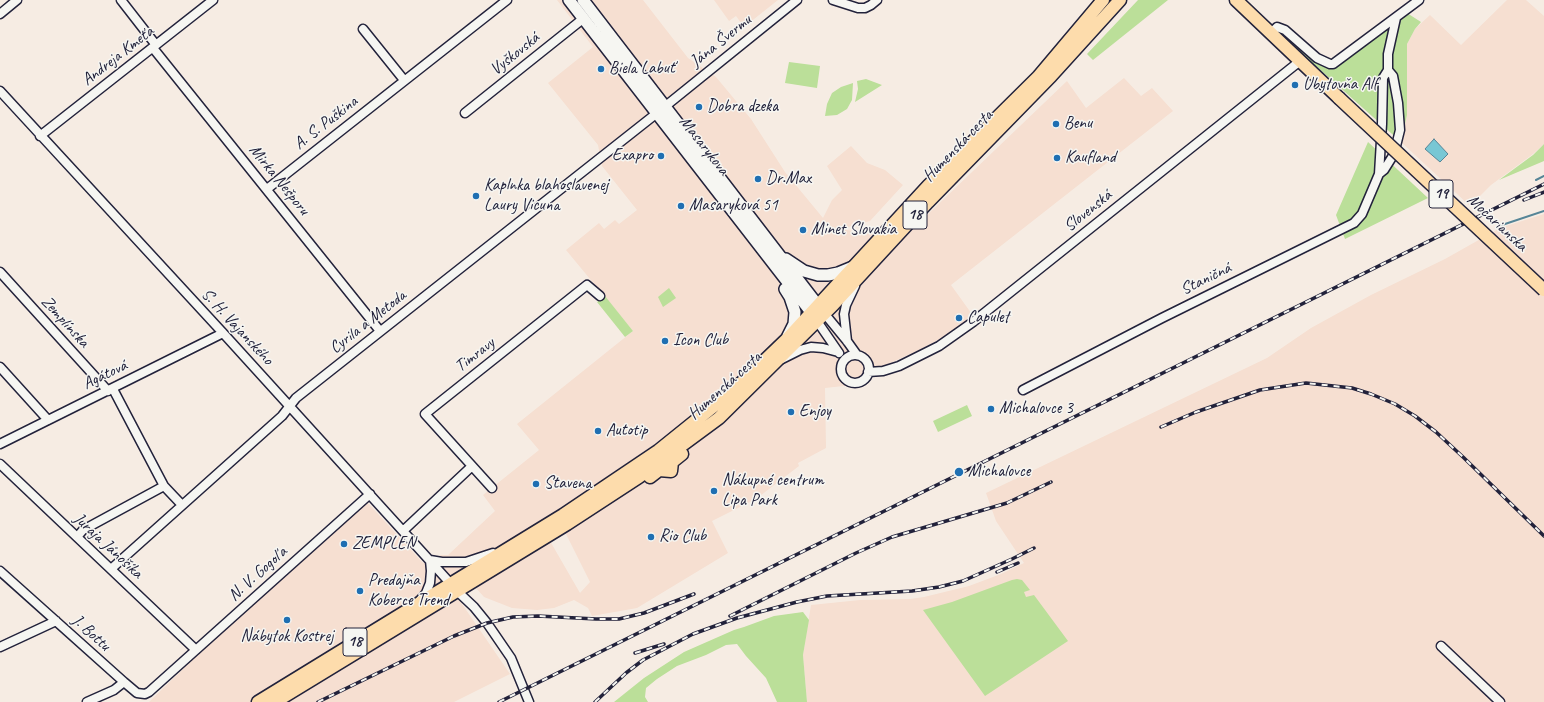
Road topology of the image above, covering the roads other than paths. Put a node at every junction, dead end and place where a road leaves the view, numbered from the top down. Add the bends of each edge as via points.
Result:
1 (17, 0) edge
2 (121, 0) edge
3 (213, 0) edge
4 (507, 0) edge
5 (569, 0) edge
6 (583, 0) edge
7 (796, 0) edge
8 (833, 0) edge
9 (877, 0) edge
10 (1103, 0) edge
11 (1120, 0) edge
12 (1236, 0) edge
13 (1418, 0) edge
14 (0, 14) edge
15 (584, 18) junction
16 (1396, 18) junction
17 (364, 29) dead end
18 (1271, 33) junction
19 (608, 41) junction
20 (155, 47) junction
21 (1300, 61) junction
22 (1388, 70) junction
23 (404, 80) junction
24 (0, 91) edge
25 (661, 110) junction
26 (465, 113) dead end
27 (40, 136) junction
28 (1379, 174) junction
29 (267, 189) junction
30 (776, 252) junction
31 (773, 265) junction
32 (857, 270) junction
33 (0, 272) edge
34 (1544, 290) edge
35 (600, 296) dead end
36 (818, 313) junction
37 (380, 331) junction
38 (223, 333) junction
39 (788, 338) junction
40 (847, 341) junction
41 (838, 352) junction
42 (856, 356) junction
43 (778, 360) junction
44 (843, 362) junction
45 (0, 366) edge
46 (868, 372) junction
47 (110, 390) junction
48 (1023, 390) dead end
49 (290, 406) junction
50 (48, 420) junction
51 (0, 444) edge
52 (0, 464) edge
53 (472, 467) junction
54 (164, 486) junction
55 (492, 488) dead end
56 (370, 494) junction
57 (182, 505) junction
58 (404, 530) junction
59 (77, 537) junction
60 (516, 544) junction
61 (430, 560) junction
62 (111, 569) junction
63 (0, 571) edge
64 (454, 587) junction
65 (407, 610) junction
66 (56, 621) junction
67 (1441, 646) dead end
68 (0, 647) edge
69 (196, 650) junction
70 (165, 678) joint
71 (124, 682) junction
72 (88, 702) edge
73 (258, 702) edge
74 (275, 702) edge
75 (529, 702) edge
76 (1500, 702) edge

1 - 14 street
2 - 20 street, Mirka Nešporu
3 - 20 street, Andreja Kmeťa
4 - 23 street, A. S. Puškina
5 - 15 main road, Masarykova
6 - 19 main road, Masarykova
7 - 25 street, Jána Švermu
8 - 9 street via 858,8 872,6
10 - 32 main road, Humenská cesta / 18 via 1048,65 928,186
11 - 32 main road, Humenská cesta / 18 via 1051,76 928,202
12 - 18 main road, 19
13 - 16 street
15 - 19 main road, Masarykova
15 - 26 street, Vyškovská
16 - 18 street via 1336,63 1330,64 1317,58 1285,30 1277,27
16 - 22 street, Staničná via 1388,54
17 - 23 street
18 - 21 main road, 19
19 - 25 main road, Masarykova
20 - 27 street, Andreja Kmeťa
20 - 29 street, Mirka Nešporu
21 - 34 main road, Močarianska / 19, bridge
21 - 46 street, Slovenská via 973,322 939,346 899,366 874,373
22 - 28 street, Staničná via 1383,78
22 - 28 street, Staničná via 1393,76 1400,130 1394,154
23 - 29 street, A. S. Puškina
24 - 27 street, S. H. Vajanského
25 - 30 main road, Masarykova
25 - 31 main road, Masarykova
25 - 37 street, Cyrila a Metoda
27 - 38 street, S. H. Vajanského
28 - 48 street, Staničná via 1362,214 1354,223
29 - 37 street, Mirka Nešporu
30 - 32 main road via 804,270 818,275
30 - 36 main road, Masarykova
31 - 36 main road, Masarykova
31 - 39 main road via 790,296 795,312 794,324
32 - 36 main road, Humenská cesta / 18
32 - 40 street via 844,309
33 - 47 street, Zemplínska
35 - 53 street, Timravy via 587,285 424,414
36 - 39 main road, Humenská cesta / 18
36 - 40 street
36 - 41 street
36 - 43 main road, Humenská cesta / 18
37 - 49 street, Cyrila a Metoda via 296,398
38 - 47 street, Agátová
38 - 49 street, S. H. Vajanského
39 - 60 main road, Humenská cesta / 18 via 735,389 658,451
40 - 42 street
41 - 43 street via 811,347
41 - 44 street
42 - 44 street via 850,356
42 - 46 street via 866,361
43 - 64 main road, Humenská cesta / 18 via 719,418 688,441 686,451 672,462 670,471 659,470 648,478 638,477 567,524
44 - 46 street via 842,374 850,382 862,381
45 - 50 street
47 - 50 street, Agátová
47 - 54 street, Zemplínska
49 - 56 street, S. H. Vajanského
49 - 57 street, Cyrila a Metoda
50 - 51 street, Agátová
52 - 59 street, Juraja Jánošíka
53 - 55 street, Timravy
53 - 58 street
54 - 57 street, Zemplínska
54 - 59 street via 83,530
56 - 58 street, S. H. Vajanského
56 - 69 street, N. V. Gogoľa
57 - 62 street, Cyrila a Metoda
58 - 61 street, S. H. Vajanského
59 - 62 street, Juraja Jánošíka
60 - 61 street via 466,562
60 - 64 main road, Humenská cesta / 18
61 - 64 street, S. H. Vajanského
61 - 65 street via 430,582 426,593
62 - 69 street, Juraja Jánošíka
63 - 66 street, J. Bottu
64 - 65 main road, Humenská cesta / 18
64 - 74 main road, Humenská cesta / 18
64 - 75 street, S. H. Vajanského via 487,623 511,658
65 - 73 main road, Humenská cesta / 18
66 - 68 street
66 - 71 street, J. Bottu
67 - 76 street
69 - 70 street, N. V. Gogoľa
70 - 71 street, J. Bottu via 145,694 137,693
71 - 72 street via 114,690

